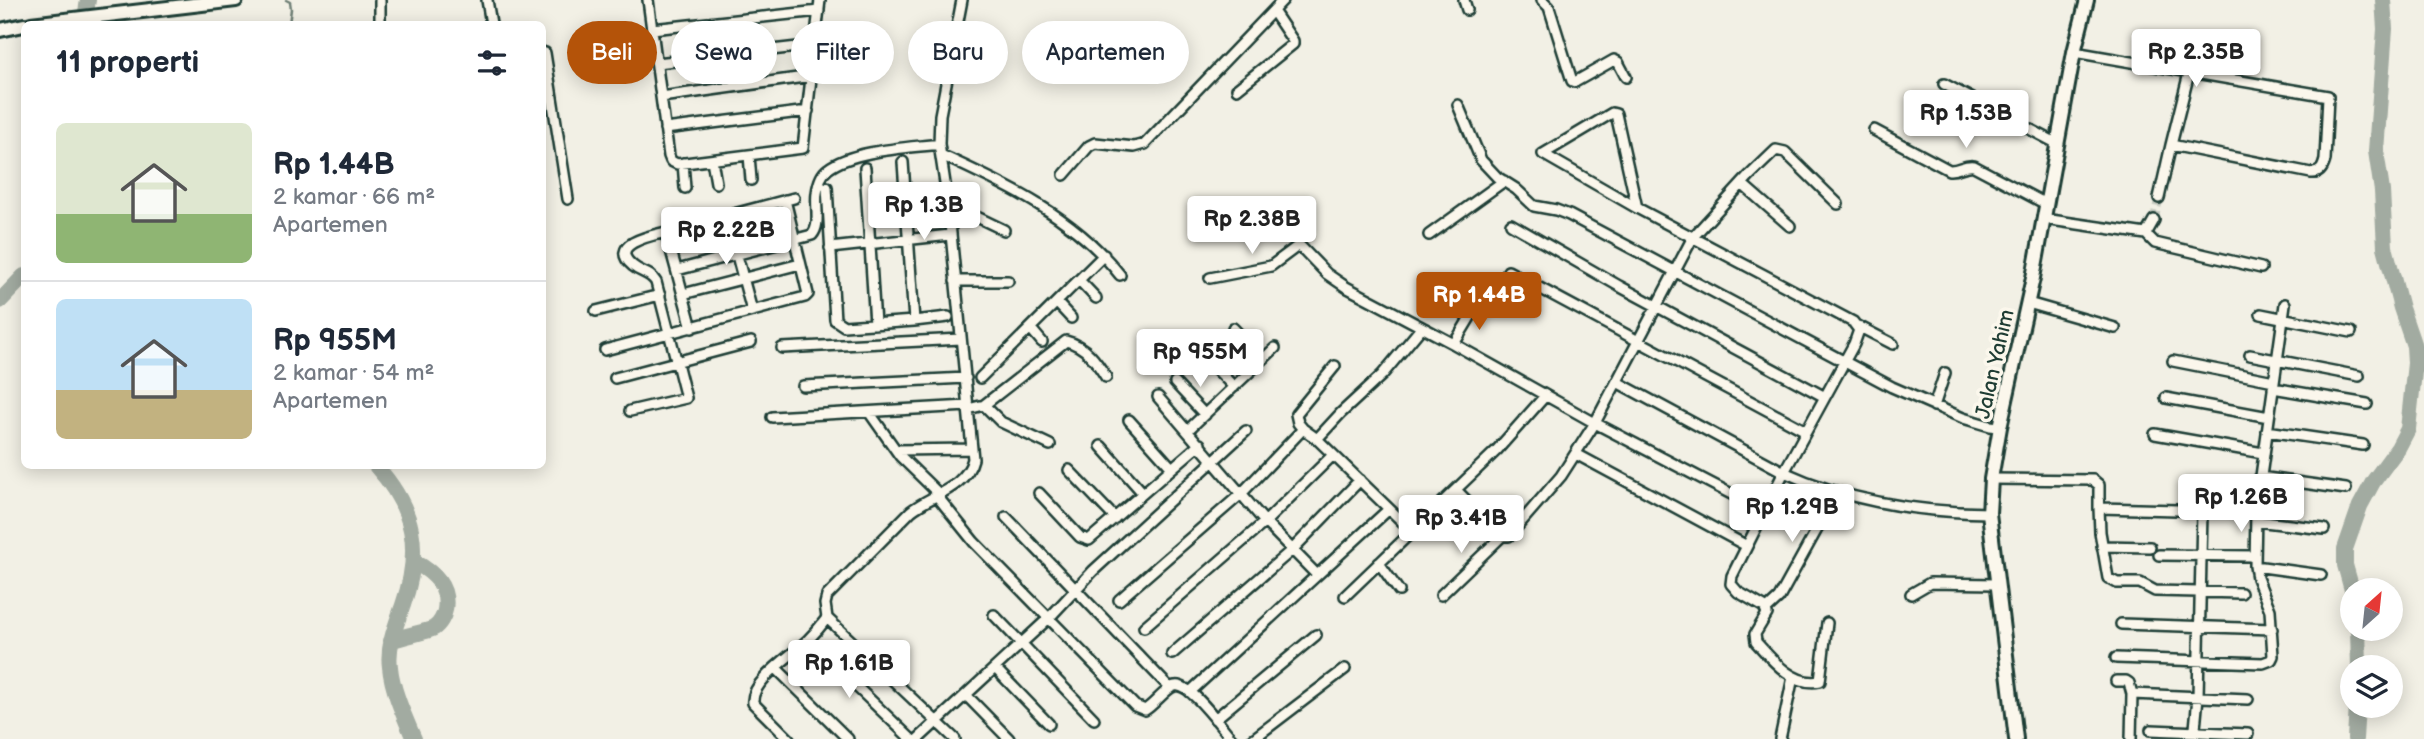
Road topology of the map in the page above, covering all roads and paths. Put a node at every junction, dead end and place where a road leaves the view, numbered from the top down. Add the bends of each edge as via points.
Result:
1 (236, 0) edge
2 (380, 0) edge
3 (487, 0) edge
4 (648, 0) edge
5 (820, 0) edge
6 (962, 0) edge
7 (1283, 0) edge
8 (1542, 0) edge
9 (2087, 0) edge
10 (819, 11) junction
11 (1273, 11) junction
12 (50, 21) edge
13 (380, 21) edge
14 (490, 21) edge
15 (651, 21) edge
16 (818, 21) edge
17 (21, 26) edge
18 (657, 28) edge
19 (0, 30) edge
20 (791, 48) edge
21 (2074, 52) junction
22 (546, 59) edge
23 (657, 63) joint
24 (2189, 73) junction
25 (1626, 77) dead end
26 (791, 79) edge
27 (810, 84) edge
28 (1944, 84) dead end
29 (1237, 89) dead end
30 (661, 97) junction
31 (1458, 105) dead end
32 (808, 111) junction
33 (665, 129) junction
34 (1874, 130) dead end
35 (939, 144) junction
36 (2058, 144) junction
37 (2171, 145) junction
38 (749, 155) junction
39 (941, 155) junction
40 (712, 160) junction
41 (903, 162) dead end
42 (683, 163) junction
43 (865, 168) dead end
44 (1064, 175) dead end
45 (751, 180) dead end
46 (1504, 181) junction
47 (716, 183) dead end
48 (1742, 184) junction
49 (827, 187) dead end
50 (685, 188) dead end
51 (2159, 198) tunnel mouth
52 (568, 199) dead end
53 (948, 203) junction
54 (1838, 204) dead end
55 (2046, 204) junction
56 (1637, 208) junction
57 (726, 215) junction
58 (2044, 219) junction
59 (2154, 220) tunnel mouth
60 (1511, 224) dead end
61 (1790, 226) dead end
62 (1004, 230) dead end
63 (666, 232) junction
64 (2146, 234) junction
65 (950, 235) junction
66 (1429, 236) dead end
67 (1693, 237) junction
68 (794, 240) junction
69 (909, 240) junction
70 (870, 243) junction
71 (830, 248) junction
72 (737, 254) junction
73 (1104, 254) junction
74 (800, 264) junction
75 (2260, 268) dead end
76 (677, 270) junction
77 (1508, 271) dead end
78 (1675, 272) junction
79 (1120, 275) dead end
80 (744, 278) junction
81 (1210, 278) dead end
82 (1079, 279) junction
83 (955, 281) junction
84 (1007, 281) dead end
85 (683, 294) junction
86 (660, 295) junction
87 (1096, 298) dead end
88 (1057, 303) junction
89 (2028, 303) junction
90 (1478, 304) dead end
91 (2285, 304) dead end
92 (1658, 306) junction
93 (596, 311) dead end
94 (752, 311) junction
95 (2261, 314) dead end
96 (948, 317) dead end
97 (1071, 318) dead end
98 (2283, 319) junction
99 (914, 321) junction
100 (875, 324) junction
101 (1858, 326) junction
102 (1422, 327) junction
103 (692, 328) junction
104 (1233, 328) dead end
105 (2115, 328) dead end
106 (1031, 329) junction
107 (2350, 331) dead end
108 (670, 334) junction
109 (961, 339) junction
110 (1639, 341) junction
111 (751, 342) dead end
112 (1042, 342) dead end
113 (1454, 344) junction
114 (1894, 344) dead end
115 (782, 348) dead end
116 (1275, 348) dead end
117 (604, 349) dead end
118 (1198, 350) dead end
119 (2250, 355) dead end
120 (1263, 359) junction
121 (2173, 361) dead end
122 (2276, 361) junction
123 (677, 362) junction
124 (1844, 363) junction
125 (1335, 366) dead end
126 (1945, 373) dead end
127 (2359, 376) dead end
128 (1106, 377) dead end
129 (615, 378) dead end
130 (966, 378) junction
131 (980, 378) dead end
132 (1617, 382) junction
133 (1175, 383) dead end
134 (2273, 385) junction
135 (803, 386) dead end
136 (1234, 387) junction
137 (1545, 396) junction
138 (1158, 397) dead end
139 (1825, 397) junction
140 (2166, 398) dead end
141 (2367, 404) dead end
142 (984, 405) junction
143 (1934, 406) junction
144 (968, 407) junction
145 (630, 411) dead end
146 (869, 412) junction
147 (1205, 415) junction
148 (772, 417) dead end
149 (2269, 417) junction
150 (1129, 420) dead end
151 (1595, 423) junction
152 (2000, 427) junction
153 (1303, 429) junction
154 (1188, 430) junction
155 (1246, 431) dead end
156 (1806, 431) junction
157 (2267, 431) junction
158 (2155, 433) dead end
159 (1317, 439) junction
160 (1200, 444) junction
161 (1050, 445) dead end
162 (2363, 445) dead end
163 (1101, 446) dead end
164 (972, 449) junction
165 (896, 450) junction
166 (2263, 453) junction
167 (1576, 454) junction
168 (1334, 455) junction
169 (1215, 461) junction
170 (1172, 468) junction
171 (1069, 470) dead end
172 (1784, 472) junction
173 (2260, 477) junction
174 (1991, 479) junction
175 (1360, 480) junction
176 (1456, 489) junction
177 (2346, 489) dead end
178 (1039, 493) dead end
179 (1143, 493) junction
180 (1837, 493) junction
181 (1241, 494) junction
182 (938, 496) junction
183 (2099, 508) junction
184 (1388, 509) junction
185 (1764, 511) junction
186 (2202, 512) junction
187 (1989, 513) junction
188 (1006, 517) dead end
189 (2256, 517) junction
190 (1115, 518) junction
191 (1265, 522) junction
192 (2324, 529) dead end
193 (1412, 531) junction
194 (1502, 536) junction
195 (1747, 545) junction
196 (2102, 546) junction
197 (2150, 547) dead end
198 (1292, 550) junction
199 (2159, 555) dead end
200 (2200, 556) junction
201 (2255, 561) junction
202 (1379, 562) junction
203 (1317, 575) junction
204 (2321, 575) dead end
205 (1996, 584) junction
206 (1076, 589) junction
207 (1399, 591) dead end
208 (2199, 592) junction
209 (2241, 593) dead end
210 (1911, 594) dead end
211 (1441, 595) dead end
212 (1345, 596) dead end
213 (1119, 600) dead end
214 (1766, 610) junction
215 (994, 615) dead end
216 (1049, 617) junction
217 (827, 618) junction
218 (1827, 623) dead end
219 (2121, 624) dead end
220 (1144, 627) dead end
221 (2200, 627) junction
222 (2272, 629) junction
223 (1316, 635) dead end
224 (808, 640) junction
225 (1020, 644) junction
226 (1172, 654) dead end
227 (2116, 659) dead end
228 (2198, 661) junction
229 (776, 668) junction
230 (995, 668) junction
231 (1345, 669) dead end
232 (1793, 677) junction
233 (2116, 681) dead end
234 (1170, 688) junction
235 (1190, 692) junction
236 (2132, 694) junction
237 (966, 695) junction
238 (2198, 697) junction
239 (2248, 699) dead end
240 (1094, 719) dead end
241 (1215, 719) junction
242 (938, 721) junction
243 (1049, 724) dead end
244 (2151, 730) dead end
245 (2248, 734) dead end
246 (2194, 736) edge
247 (789, 739) edge
248 (848, 739) edge
249 (911, 739) edge
250 (918, 739) edge
251 (955, 739) edge
252 (1009, 739) edge
253 (1231, 739) edge
254 (1253, 739) edge
255 (1780, 739) edge
256 (2016, 739) edge
257 (2131, 739) edge

1 - 12 street
2 - 13 street
3 - 14 street
4 - 15 street
5 - 10 street
6 - 35 street via 940,115
7 - 11 street
8 - 25 street via 1549,7 1572,81 1614,60
9 - 21 street, Jalan Yahim
10 - 16 street
10 - 18 street
11 - 29 street via 1293,44
11 - 44 street via 1145,144 1095,143
17 - 19 street
20 - 23 street
21 - 24 street
21 - 36 street, Jalan Yahim
22 - 52 street
23 - 30 street
24 - 37 street
24 - 37 street via 2328,96 2325,160 2319,172 2311,173
26 - 30 street
27 - 32 street
28 - 36 street
30 - 33 street
31 - 46 street via 1481,160
32 - 33 street
32 - 38 street via 803,148
33 - 42 street via 671,162
34 - 55 street via 1949,170 1974,166
35 - 39 street
35 - 68 street via 852,158 827,169 817,194 816,230
36 - 55 street, Jalan Yahim
37 - 51 street
38 - 40 street
38 - 45 street
39 - 53 street
39 - 73 street via 1035,202
40 - 42 street
40 - 47 street
41 - 69 street
42 - 50 street
43 - 70 street
46 - 66 street
46 - 78 street via 1534,206 1569,215
48 - 54 street via 1780,150
48 - 61 street
48 - 67 street
49 - 71 street
53 - 62 street
53 - 65 street
55 - 58 street, Jalan Yahim
56 - 56 street via 1590,181 1543,154 1616,114
56 - 67 street
57 - 63 street
57 - 68 street via 789,199
57 - 72 street
58 - 64 street
58 - 89 street, Jalan Yahim
59 - 64 street
60 - 92 street
63 - 76 street
63 - 86 street via 635,239 626,250 635,268 652,275
64 - 75 street via 2152,242
65 - 69 street
65 - 83 street
67 - 78 street
67 - 101 street
68 - 72 street
68 - 74 street
69 - 70 street
69 - 99 street
70 - 71 street
70 - 100 street
71 - 100 street via 835,320 844,326
72 - 76 street
72 - 80 street
73 - 79 street
73 - 82 street
74 - 80 street
74 - 94 street via 808,293 805,297
76 - 85 street
77 - 110 street
78 - 92 street
78 - 124 street
80 - 85 street
80 - 94 street
81 - 102 street via 1271,266 1299,245 1337,282
82 - 87 street
82 - 88 street
83 - 84 street
83 - 109 street
85 - 103 street
86 - 93 street
86 - 108 street
88 - 97 street
88 - 106 street
89 - 105 street
89 - 152 street, Jalan Yahim
90 - 113 street
91 - 98 street
92 - 110 street
92 - 139 street
94 - 103 street
95 - 98 street
96 - 99 street
98 - 107 street
98 - 122 street
99 - 100 street
101 - 114 street
101 - 124 street
102 - 113 street
102 - 159 street via 1382,375
103 - 108 street
104 - 120 street
106 - 112 street
106 - 131 street
108 - 117 street
108 - 123 street
109 - 115 street
109 - 130 street
110 - 132 street
110 - 156 street
111 - 123 street
113 - 137 street
116 - 120 street
118 - 136 street
119 - 122 street
120 - 136 street
121 - 134 street
122 - 127 street
122 - 134 street
123 - 129 street
123 - 145 street via 686,398
124 - 139 street
124 - 143 street
125 - 153 street via 1298,410 1296,419
126 - 143 street
128 - 142 street via 1093,358 1066,341
130 - 135 street
130 - 144 street
132 - 151 street
132 - 172 street
133 - 147 street
134 - 141 street
134 - 149 street
136 - 147 street
137 - 151 street
137 - 176 street
138 - 154 street
139 - 156 street
140 - 149 street
142 - 144 street
142 - 161 street via 1001,422
143 - 152 street
144 - 146 street
144 - 164 street
146 - 148 street
146 - 165 street
147 - 154 street
149 - 157 street
150 - 170 street
151 - 167 street
151 - 185 street
152 - 174 street, Jalan Yahim
153 - 159 street
153 - 181 street
154 - 160 street
155 - 169 street
156 - 172 street
157 - 162 street
157 - 166 street
158 - 166 street
159 - 168 street
160 - 169 street
160 - 170 street
163 - 179 street
164 - 165 street
164 - 182 street via 971,468
165 - 182 street
166 - 173 street
167 - 194 street via 1537,505 1509,536
167 - 195 street
168 - 175 street
168 - 191 street
169 - 181 street
169 - 206 street
170 - 179 street
171 - 190 street
172 - 180 street
172 - 185 street
173 - 177 street
173 - 189 street
174 - 183 street via 2093,480 2099,485
174 - 187 street, Jalan Yahim
175 - 184 street
175 - 198 street
176 - 193 street
176 - 194 street
178 - 190 street via 1080,537 1089,540
179 - 190 street
180 - 187 street
180 - 214 street via 1779,598
181 - 191 street
181 - 213 street
182 - 216 street via 974,541
182 - 217 street via 911,511 827,596
183 - 186 street
183 - 196 street
184 - 193 street
184 - 203 street
185 - 195 street
186 - 189 street
186 - 200 street
187 - 205 street, Jalan Yahim
188 - 206 street
189 - 192 street
189 - 201 street
191 - 198 street
191 - 220 street
193 - 202 street
194 - 211 street
195 - 214 street via 1731,584
196 - 197 street
196 - 208 street via 2108,578 2114,582 2140,583 2155,591
198 - 203 street
198 - 226 street
199 - 200 street
200 - 201 street
200 - 208 street
201 - 204 street
201 - 222 street
202 - 207 street
202 - 212 street
203 - 235 street
205 - 210 street via 1930,583
205 - 256 street, Jalan Yahim
206 - 216 street
206 - 234 street
208 - 209 street
208 - 221 street
214 - 232 street via 1756,642
215 - 225 street
216 - 225 street
216 - 234 street via 1140,709 1149,708
217 - 224 street
217 - 242 street
218 - 232 street via 1820,681
219 - 221 street
221 - 222 street
221 - 228 street
222 - 228 street via 2273,656 2268,662
223 - 241 street
224 - 229 street
224 - 249 street
225 - 230 street
225 - 240 street
227 - 228 street
228 - 238 street
229 - 247 street via 752,696 753,703
229 - 248 street
230 - 237 street
230 - 243 street
231 - 254 street
232 - 255 street
233 - 236 street via 2129,683
234 - 235 street via 1177,685
235 - 241 street
236 - 238 street
236 - 257 street
237 - 242 street
237 - 252 street
238 - 239 street
238 - 246 street
241 - 253 street
242 - 250 street
242 - 251 street
244 - 246 street
245 - 246 street

